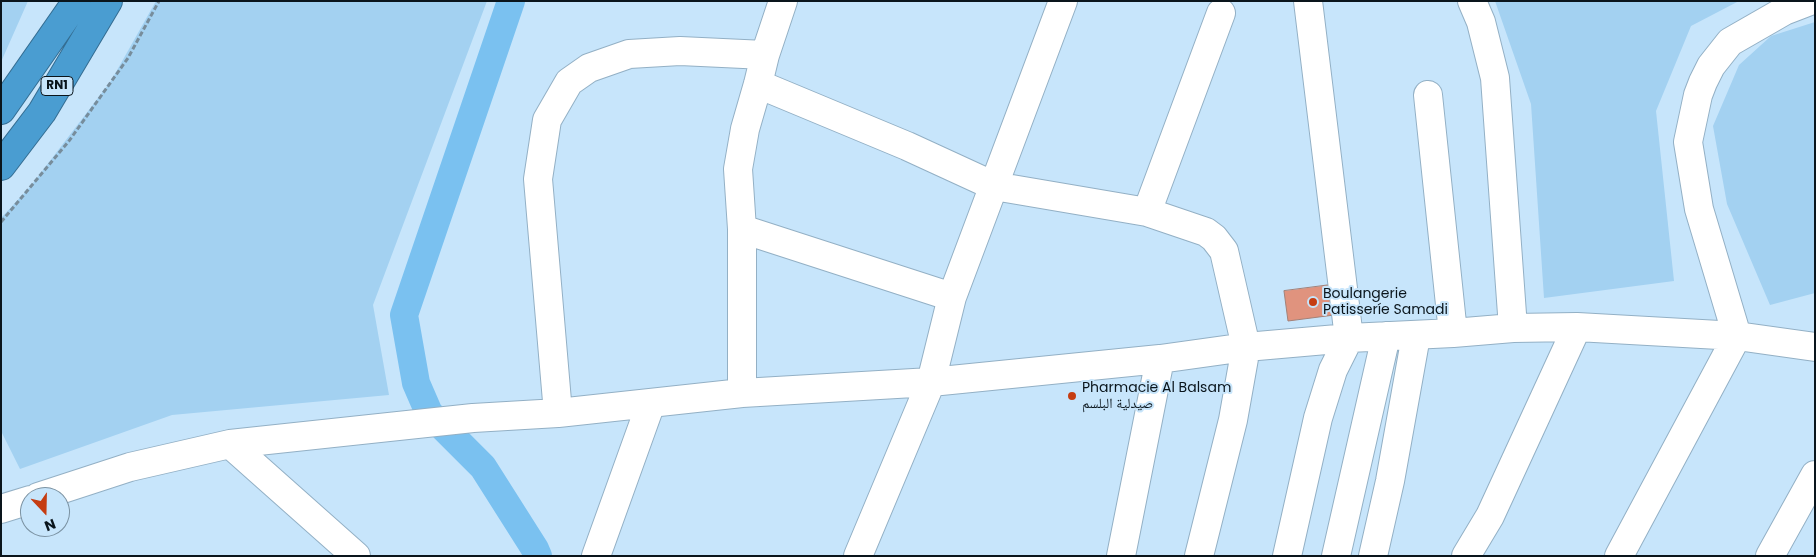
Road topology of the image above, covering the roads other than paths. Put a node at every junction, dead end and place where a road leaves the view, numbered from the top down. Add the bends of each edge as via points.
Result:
1 (77, 1) edge
2 (108, 1) edge
3 (783, 1) edge
4 (1063, 1) edge
5 (1308, 1) edge
6 (1472, 1) edge
7 (1810, 1) edge
8 (1221, 13) dead end
9 (765, 55) junction
10 (758, 84) junction
11 (1428, 95) dead end
12 (1, 110) edge
13 (1, 166) edge
14 (994, 186) junction
15 (1147, 212) junction
16 (742, 229) junction
17 (952, 297) junction
18 (1513, 328) junction
19 (1577, 328) junction
20 (1453, 333) junction
21 (1386, 336) junction
22 (1416, 336) junction
23 (1737, 336) junction
24 (1349, 338) junction
25 (1246, 347) junction
26 (1815, 347) edge
27 (1160, 358) junction
28 (930, 382) junction
29 (742, 393) junction
30 (651, 403) junction
31 (558, 412) junction
32 (230, 444) junction
33 (1815, 475) edge
34 (69, 487) edge
35 (20, 503) edge
36 (1, 509) edge
37 (356, 556) edge
38 (596, 556) edge
39 (858, 556) edge
40 (1121, 556) edge
41 (1199, 556) edge
42 (1287, 556) edge
43 (1336, 556) edge
44 (1373, 556) edge
45 (1466, 556) edge
46 (1620, 556) edge
47 (1770, 556) edge

1 - 12 highway, RN1
2 - 13 highway, RN1 via 42,112
3 - 9 street
4 - 14 street
5 - 24 street
6 - 18 street via 1495,78
7 - 23 street via 1784,11 1730,42 1703,82 1688,142 1700,209
8 - 15 street
9 - 10 street
9 - 31 street via 629,54 590,68 569,82 560,97 548,120 538,179
10 - 14 street
10 - 16 street via 738,169
11 - 20 street
14 - 15 street
14 - 17 street
15 - 25 street via 1206,232 1219,244 1224,251
16 - 17 street
16 - 29 street
17 - 28 street
18 - 19 street
18 - 20 street
19 - 23 street
19 - 45 street via 1490,516
20 - 22 street
21 - 22 street
21 - 24 street
21 - 43 street
22 - 44 street
23 - 26 street
23 - 46 street
24 - 25 street
24 - 42 street via 1333,370 1318,418
25 - 27 street
25 - 41 street via 1233,420
27 - 28 street
27 - 40 street
28 - 29 street
28 - 39 street
29 - 30 street
30 - 31 street
30 - 38 street
31 - 32 street
32 - 34 street via 130,467
32 - 37 street
33 - 47 street
35 - 36 street

